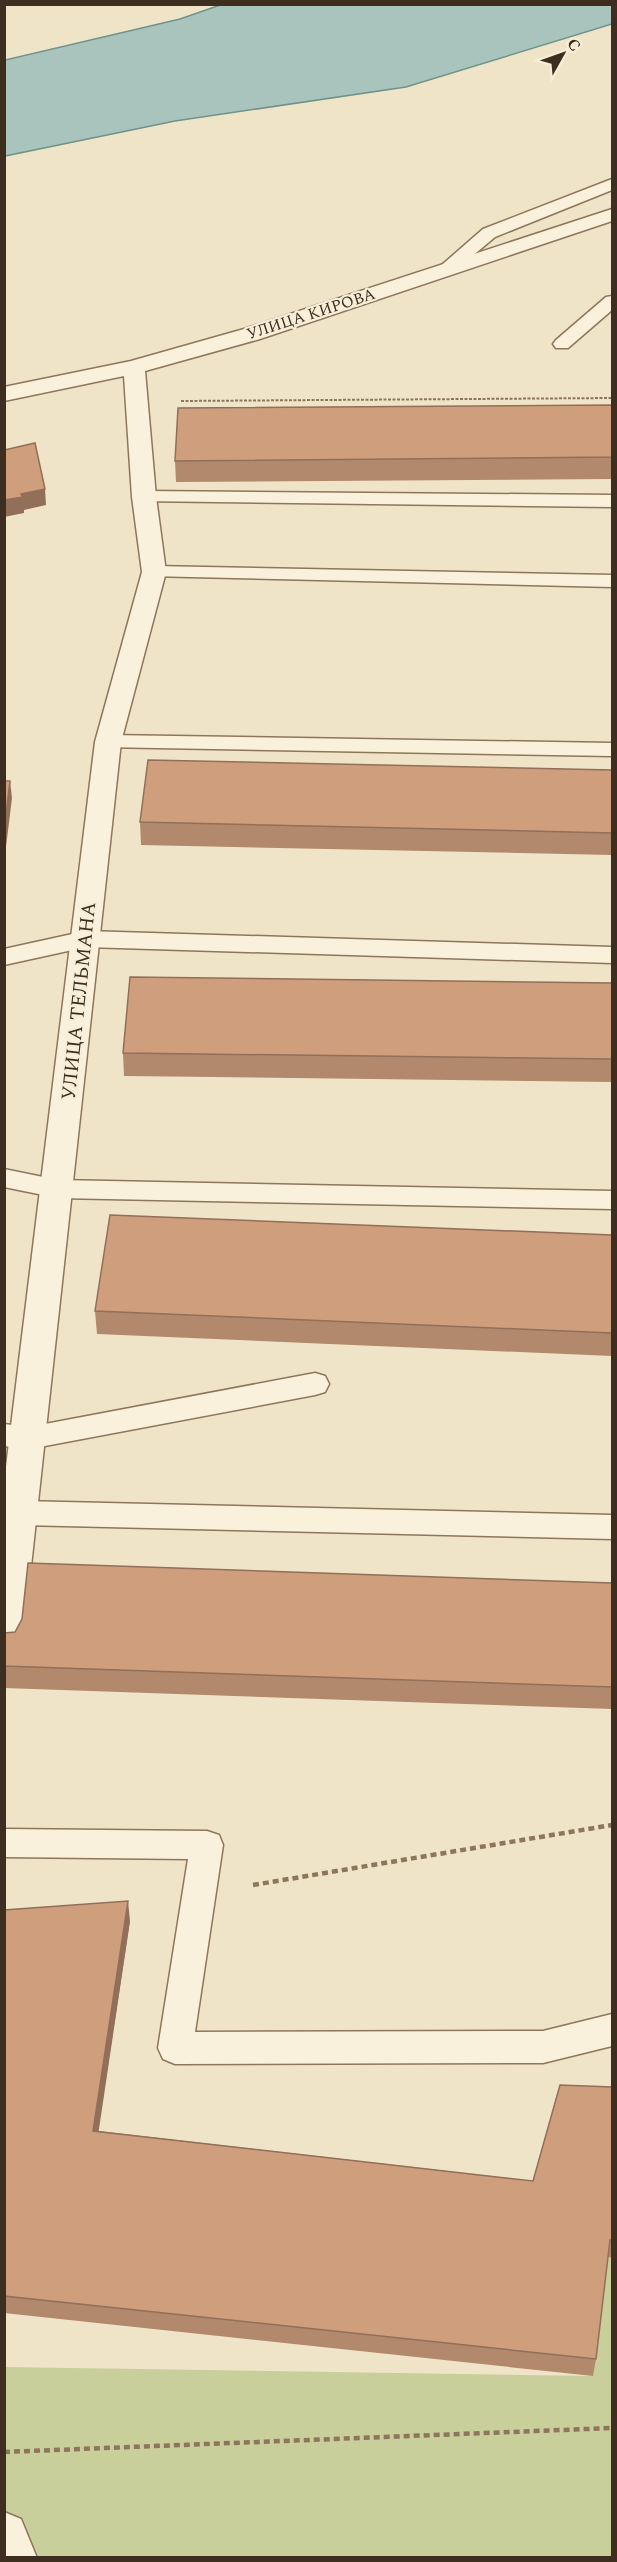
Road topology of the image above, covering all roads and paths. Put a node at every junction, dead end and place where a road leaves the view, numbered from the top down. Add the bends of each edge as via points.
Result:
1 (612, 184) edge
2 (612, 215) edge
3 (445, 270) junction
4 (612, 301) edge
5 (562, 344) dead end
6 (134, 367) junction
7 (4, 394) edge
8 (612, 398) edge
9 (137, 401) junction
10 (144, 498) junction
11 (612, 501) edge
12 (154, 572) junction
13 (612, 580) edge
14 (108, 742) junction
15 (612, 750) edge
16 (86, 939) junction
17 (612, 955) edge
18 (4, 957) edge
19 (4, 1178) edge
20 (58, 1188) junction
21 (612, 1200) edge
22 (315, 1384) dead end
23 (17, 1437) edge
24 (21, 1513) junction
25 (612, 1527) edge
26 (4, 1640) edge
27 (612, 1825) edge
28 (4, 1843) edge
29 (199, 1894) junction
30 (612, 2030) edge
31 (612, 2428) edge
32 (4, 2452) edge
33 (4, 2536) edge
34 (13, 2558) edge

1 - 3 lane via 489,233
2 - 3 street, УЛИЦА КИРОВА
3 - 6 street, УЛИЦА КИРОВА via 252,334
4 - 5 lane
6 - 7 street, УЛИЦА КИРОВА
6 - 9 street, УЛИЦА ТЕЛЬМАНА
8 - 9 path
9 - 10 street, УЛИЦА ТЕЛЬМАНА
10 - 11 lane
10 - 12 street, УЛИЦА ТЕЛЬМАНА
12 - 13 lane
12 - 14 street, УЛИЦА ТЕЛЬМАНА
14 - 15 lane
14 - 16 street, УЛИЦА ТЕЛЬМАНА
16 - 17 lane
16 - 18 lane
16 - 20 street, УЛИЦА ТЕЛЬМАНА
19 - 20 lane
20 - 21 lane
20 - 23 street, УЛИЦА ТЕЛЬМАНА
22 - 23 lane
23 - 24 street, УЛИЦА ТЕЛЬМАНА
24 - 25 lane
24 - 26 street, УЛИЦА ТЕЛЬМАНА
27 - 29 path
28 - 29 lane via 207,1845
29 - 30 lane via 175,2048 543,2048
31 - 32 path
33 - 34 street

